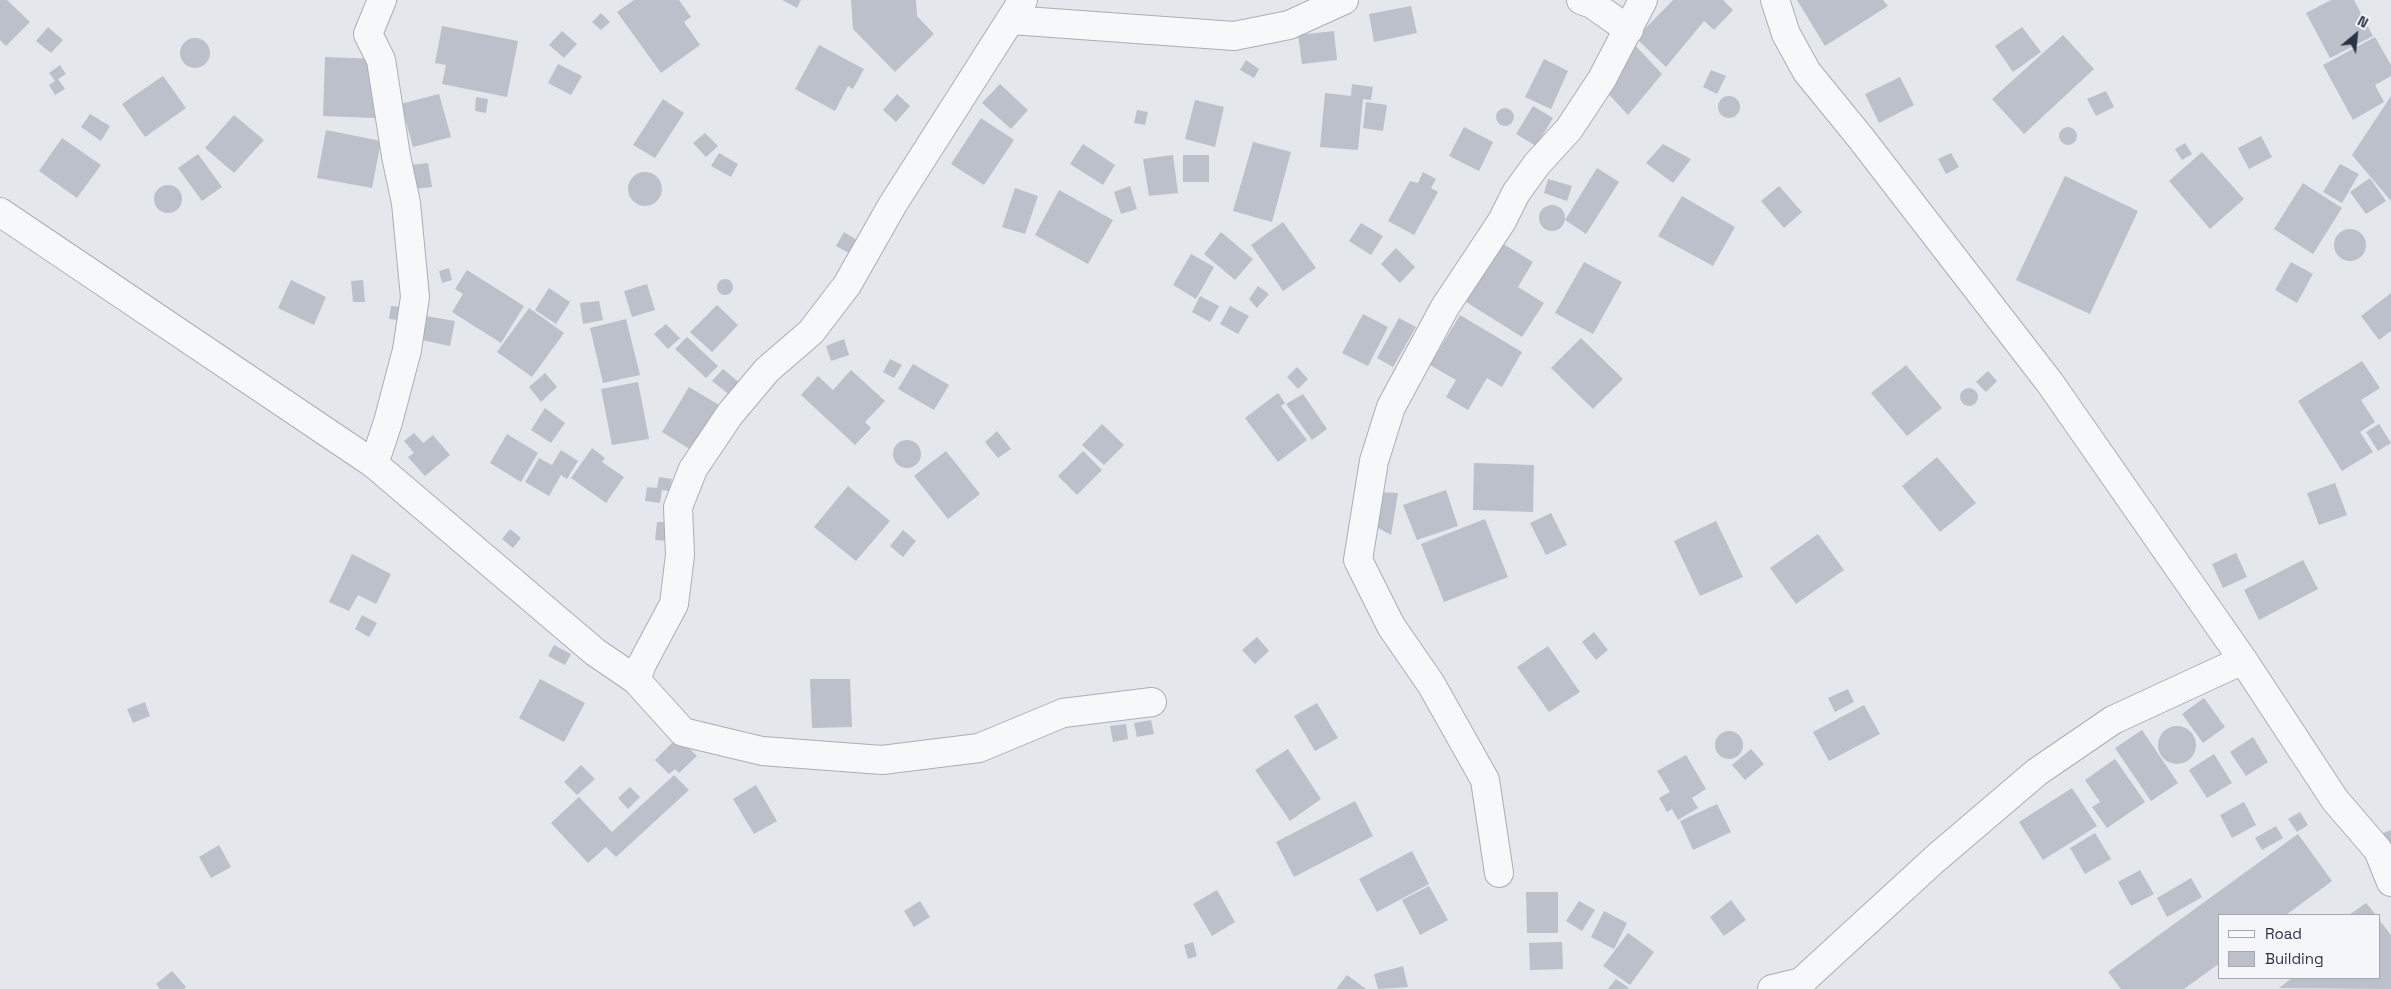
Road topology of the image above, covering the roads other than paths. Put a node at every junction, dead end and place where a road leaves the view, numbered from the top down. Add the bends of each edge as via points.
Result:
1 (382, 0) edge
2 (1344, 0) edge
3 (1581, 0) edge
4 (1643, 0) edge
5 (1775, 0) edge
6 (1017, 10) edge
7 (1629, 30) junction
8 (0, 212) edge
9 (374, 464) junction
10 (2242, 660) junction
11 (636, 680) junction
12 (1152, 702) dead end
13 (1499, 874) dead end
14 (2391, 882) edge
15 (1772, 989) edge

1 - 9 street via 368,34 382,60 406,204 415,297 406,350
2 - 6 street via 1289,25 1234,36
3 - 7 street
4 - 7 street
5 - 10 street via 1786,34 1807,72 2050,383
6 - 11 street via 892,204 846,285 811,332 767,370 730,414 693,469 678,507 680,555 674,604
7 - 13 street via 1602,80 1569,129 1516,193 1502,221 1459,284 1415,360 1392,407 1374,461 1358,560 1391,626 1431,684 1485,780
8 - 9 street
9 - 11 street via 595,652
10 - 14 street via 2335,800 2378,850
10 - 15 street via 2114,720 2037,772 1935,859 1801,982
11 - 12 street via 683,732 762,752 882,760 979,748 1063,713

